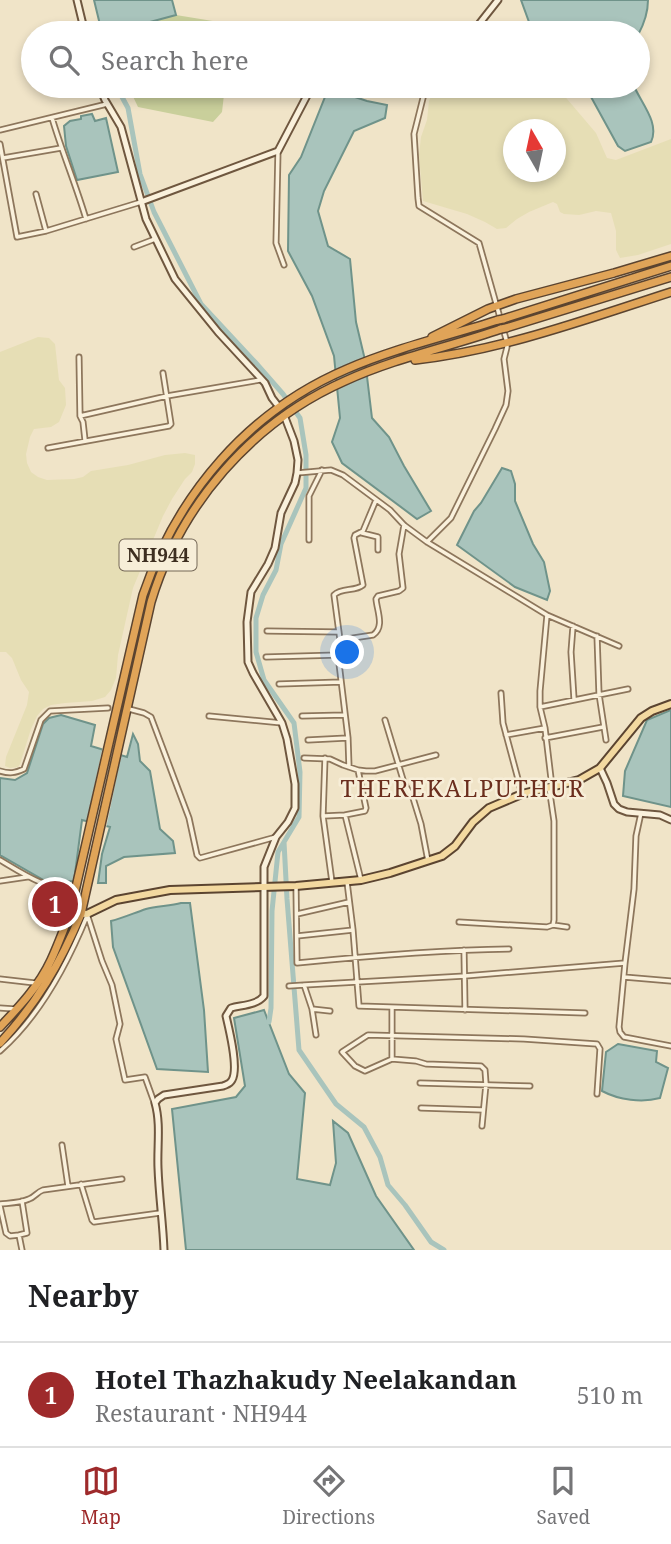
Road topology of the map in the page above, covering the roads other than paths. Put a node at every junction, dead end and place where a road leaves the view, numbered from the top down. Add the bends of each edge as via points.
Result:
1 (77, 0) edge
2 (498, 0) edge
3 (82, 21) edge
4 (481, 21) edge
5 (104, 98) edge
6 (306, 98) edge
7 (423, 98) edge
8 (107, 104) junction
9 (52, 118) junction
10 (0, 130) edge
11 (0, 144) edge
12 (61, 148) junction
13 (278, 151) junction
14 (3, 158) junction
15 (36, 194) dead end
16 (143, 201) junction
17 (86, 219) junction
18 (46, 231) junction
19 (155, 239) junction
20 (134, 247) dead end
21 (671, 256) edge
22 (284, 265) dead end
23 (671, 266) edge
24 (671, 277) edge
25 (671, 292) edge
26 (497, 306) junction
27 (507, 343) junction
28 (403, 350) junction
29 (79, 356) dead end
30 (398, 361) junction
31 (163, 373) dead end
32 (262, 379) junction
33 (167, 396) junction
34 (281, 406) junction
35 (287, 414) junction
36 (80, 416) junction
37 (85, 440) junction
38 (48, 448) dead end
39 (322, 470) junction
40 (300, 472) junction
41 (376, 500) junction
42 (404, 525) junction
43 (362, 533) junction
44 (309, 540) dead end
45 (427, 542) junction
46 (378, 550) dead end
47 (547, 615) junction
48 (573, 626) junction
49 (268, 631) dead end
50 (339, 632) junction
51 (597, 636) junction
52 (340, 640) junction
53 (619, 646) dead end
54 (338, 655) junction
55 (266, 657) dead end
56 (341, 682) junction
57 (279, 684) dead end
58 (628, 689) dead end
59 (502, 693) dead end
60 (599, 694) junction
61 (574, 699) junction
62 (671, 704) edge
63 (540, 706) junction
64 (108, 708) dead end
65 (127, 709) junction
66 (345, 715) junction
67 (209, 716) dead end
68 (302, 716) dead end
69 (385, 720) dead end
70 (282, 723) junction
71 (603, 727) junction
72 (545, 728) junction
73 (506, 735) junction
74 (348, 738) junction
75 (545, 738) junction
76 (308, 740) dead end
77 (606, 740) dead end
78 (436, 755) dead end
79 (304, 758) dead end
80 (325, 758) junction
81 (398, 765) junction
82 (349, 767) junction
83 (600, 768) junction
84 (358, 769) junction
85 (0, 771) edge
86 (551, 787) junction
87 (522, 794) junction
88 (640, 813) junction
89 (345, 814) junction
90 (323, 816) junction
91 (671, 820) edge
92 (276, 837) junction
93 (0, 860) edge
94 (428, 861) junction
95 (29, 877) junction
96 (360, 880) junction
97 (0, 881) edge
98 (347, 882) junction
99 (333, 883) junction
100 (294, 886) junction
101 (266, 887) junction
102 (76, 889) junction
103 (349, 902) junction
104 (70, 913) junction
105 (84, 914) junction
106 (297, 914) junction
107 (459, 922) dead end
108 (553, 925) junction
109 (567, 927) dead end
110 (353, 930) junction
111 (297, 936) junction
112 (509, 949) dead end
113 (464, 950) junction
114 (355, 957) junction
115 (625, 963) junction
116 (465, 976) junction
117 (624, 978) junction
118 (0, 979) edge
119 (671, 981) edge
120 (357, 983) junction
121 (37, 984) junction
122 (304, 985) junction
123 (289, 986) dead end
124 (0, 1008) edge
125 (391, 1008) junction
126 (17, 1009) junction
127 (312, 1009) junction
128 (465, 1010) junction
129 (330, 1011) dead end
130 (585, 1013) dead end
131 (0, 1027) edge
132 (316, 1035) dead end
133 (391, 1035) junction
134 (0, 1043) edge
135 (671, 1046) edge
136 (0, 1051) edge
137 (392, 1059) junction
138 (420, 1083) dead end
139 (486, 1084) junction
140 (530, 1086) dead end
141 (597, 1094) dead end
142 (155, 1104) junction
143 (421, 1108) dead end
144 (483, 1111) junction
145 (481, 1126) dead end
146 (62, 1145) dead end
147 (122, 1179) dead end
148 (81, 1184) junction
149 (68, 1186) junction
150 (22, 1201) junction
151 (0, 1205) edge
152 (163, 1213) junction
153 (19, 1235) junction
154 (22, 1250) edge
155 (164, 1250) edge

1 - 3 street
2 - 4 street
5 - 8 street
6 - 13 street
7 - 26 street via 414,134 419,206 479,243
8 - 9 street
8 - 16 street via 121,127
9 - 10 street
9 - 12 street
11 - 14 street
12 - 14 street
12 - 17 street
13 - 16 street
13 - 22 street via 276,243
14 - 18 street via 17,237
15 - 18 street
16 - 17 street
16 - 19 street
17 - 18 street
19 - 20 street
19 - 32 street via 175,279
21 - 26 highway
23 - 28 highway, NH944 / NH944
24 - 30 highway, NH944 / NH944
25 - 27 highway
26 - 27 street
26 - 28 highway
27 - 30 highway
27 - 45 street via 503,359 506,405 451,518
28 - 34 highway, NH944 / NH944 via 355,365
29 - 36 street
30 - 35 highway, NH944 / NH944 via 334,386
31 - 33 street
32 - 33 street
32 - 34 street
33 - 36 street
33 - 37 street via 169,426
34 - 102 highway, NH944 / NH944 via 212,469 164,541 139,606
35 - 40 street
35 - 65 highway, NH944 / NH944 via 221,474 179,536 155,587
36 - 37 street
37 - 38 street
39 - 40 street
39 - 41 street via 343,475
39 - 44 street via 309,496
40 - 70 street via 281,513 275,548 251,592 247,622 248,662
41 - 42 street
41 - 43 street
42 - 45 street
42 - 52 street via 399,554 403,588 376,599 377,632
43 - 46 street via 378,537
43 - 50 street via 354,538 363,586 334,595
45 - 47 street
47 - 48 street
47 - 63 street
48 - 51 street
48 - 61 street
49 - 50 street
50 - 52 street
51 - 53 street
51 - 60 street
52 - 54 street
54 - 55 street
54 - 56 street
56 - 57 street
56 - 66 street
58 - 60 street
59 - 73 street
60 - 61 street
60 - 71 street
61 - 63 street
62 - 83 main road via 641,718
63 - 72 street
64 - 85 street via 50,711 41,720 24,769 9,774
65 - 92 street via 151,717 200,858
65 - 105 highway, NH944 / NH944
66 - 68 street
66 - 74 street
67 - 70 street
69 - 81 street
70 - 92 street via 295,784 295,808
71 - 75 street
71 - 77 street
72 - 73 street
72 - 75 street
73 - 87 street
74 - 76 street
74 - 82 street
75 - 86 street
78 - 81 street
79 - 80 street
80 - 82 street
80 - 90 street
81 - 84 street via 375,771
81 - 94 street via 413,798
82 - 84 street
83 - 86 main road
83 - 88 street via 614,804
84 - 89 street via 366,808
86 - 87 main road
86 - 108 street
87 - 94 main road via 489,808 455,846
88 - 91 street
88 - 115 street
89 - 90 street
89 - 96 street
90 - 99 street
92 - 101 street via 264,867
93 - 95 street
94 - 96 main road
95 - 97 street
95 - 102 street via 52,887
96 - 98 main road
98 - 99 main road
98 - 103 street
99 - 100 main road
100 - 101 main road
100 - 106 street
101 - 105 main road via 170,890 116,900
101 - 142 street via 264,996 231,1008 226,1016 233,1079 223,1086 164,1095
102 - 104 highway, NH944 / NH944
103 - 106 street
103 - 110 street
104 - 105 main road
104 - 121 highway, NH944
105 - 134 highway, NH944 via 44,987
105 - 136 street via 78,938 44,1000
105 - 142 street via 112,985 125,1080 145,1077
106 - 111 street
107 - 108 street
108 - 109 street
110 - 111 street
110 - 114 street
111 - 114 street via 297,963
112 - 113 street
113 - 114 street
113 - 116 street
114 - 120 street
115 - 116 street
115 - 117 street
116 - 120 street
116 - 128 street
117 - 119 street
117 - 135 street via 622,1035
118 - 121 street
120 - 122 street
120 - 125 street via 359,1006
121 - 126 highway, NH944
122 - 123 street
122 - 127 street
124 - 126 street
125 - 128 street
125 - 133 street
126 - 131 highway, NH944
127 - 129 street
127 - 132 street
128 - 130 street
133 - 137 street
133 - 137 street via 368,1035 342,1052 365,1071
133 - 141 street via 597,1044
137 - 139 street via 481,1066
138 - 139 street
139 - 140 street
139 - 144 street
142 - 152 street
143 - 144 street
144 - 145 street
146 - 149 street
147 - 148 street
148 - 149 street
148 - 152 street via 94,1222
149 - 150 street via 43,1190
150 - 151 street
150 - 153 street via 27,1233
151 - 153 street via 6,1233
152 - 155 street
153 - 154 street

